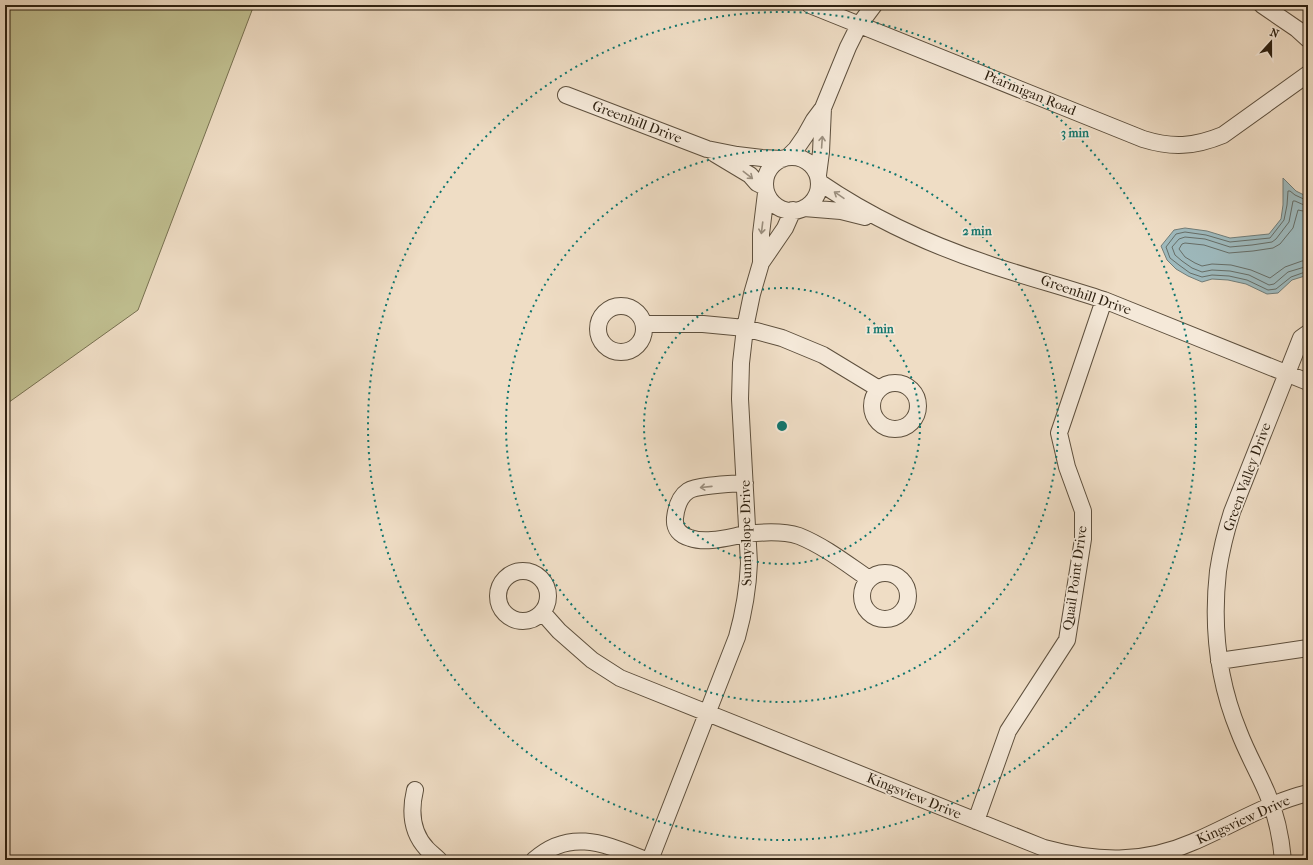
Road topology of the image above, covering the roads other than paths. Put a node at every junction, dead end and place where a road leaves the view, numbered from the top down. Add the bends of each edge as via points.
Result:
1 (810, 5) edge
2 (874, 5) edge
3 (1262, 5) edge
4 (859, 25) junction
5 (1308, 39) edge
6 (1308, 74) edge
7 (566, 95) dead end
8 (823, 108) junction
9 (707, 149) junction
10 (785, 158) junction
11 (818, 178) junction
12 (766, 190) junction
13 (798, 209) junction
14 (884, 221) junction
15 (761, 263) junction
16 (1104, 300) junction
17 (644, 324) dead end
18 (745, 328) junction
19 (1308, 333) edge
20 (1286, 373) junction
21 (1308, 382) edge
22 (879, 389) dead end
23 (745, 483) junction
24 (748, 534) junction
25 (869, 579) dead end
26 (543, 613) dead end
27 (1308, 648) edge
28 (1220, 661) junction
29 (707, 713) junction
30 (415, 790) dead end
31 (1308, 793) edge
32 (1272, 805) junction
33 (976, 821) junction
34 (439, 860) edge
35 (534, 860) edge
36 (646, 860) edge
37 (650, 860) edge
38 (1283, 860) edge

1 - 4 street, Ptarmigan Road
2 - 4 street
3 - 5 street
4 - 6 street, Ptarmigan Road via 1143,139 1168,145 1196,144 1223,135
4 - 8 street
7 - 9 street, Greenhill Drive
8 - 10 street via 799,145
11 -> 8 street
9 - 10 street, Greenhill Drive via 744,156
9 -> 12 street, Greenhill Drive via 750,175
10 - 11 street via 803,159 810,164
10 - 12 street via 775,162 767,173
11 - 13 street via 815,198 810,204
14 -> 11 street, Greenhill Drive via 842,198
12 - 13 street via 775,205 782,209
12 -> 15 street, Sunnyslope Drive
13 - 14 street, Greenhill Drive via 841,211
13 - 15 street, Sunnyslope Drive
14 - 16 street, Greenhill Drive via 987,264
15 - 18 street, Sunnyslope Drive
16 - 20 street, Greenhill Drive
16 - 33 street, Quail Point Drive via 1059,433 1067,467 1083,511 1084,539 1067,640 1008,732
17 - 18 street via 703,324
18 - 22 street via 782,338 817,353
18 - 23 street, Sunnyslope Drive via 740,399
19 - 20 street, Green Valley Drive via 1301,338
20 - 21 street, Greenhill Drive
20 - 28 street, Green Valley Drive via 1239,492 1224,540 1218,570 1216,602
23 - 24 street, Sunnyslope Drive
23 -> 24 street via 688,491 676,510 674,524 679,532 690,538 707,540
24 - 25 street via 773,532 798,536 825,549
24 - 29 street, Sunnyslope Drive via 748,588 744,614 738,637
26 - 29 street, Kingsview Drive via 592,660 620,678
27 - 28 street
28 - 32 street, Green Valley Drive via 1236,723
29 - 33 street, Kingsview Drive
29 - 37 street, Sunnyslope Drive
30 - 34 street via 412,805 414,828 419,840
31 - 32 street, Kingsview Drive
32 - 33 street, Kingsview Drive via 1192,843 1146,856 1122,859 1063,853
32 - 38 street, Green Valley Drive via 1280,833
35 - 36 street via 553,847 567,842 583,841 609,846

